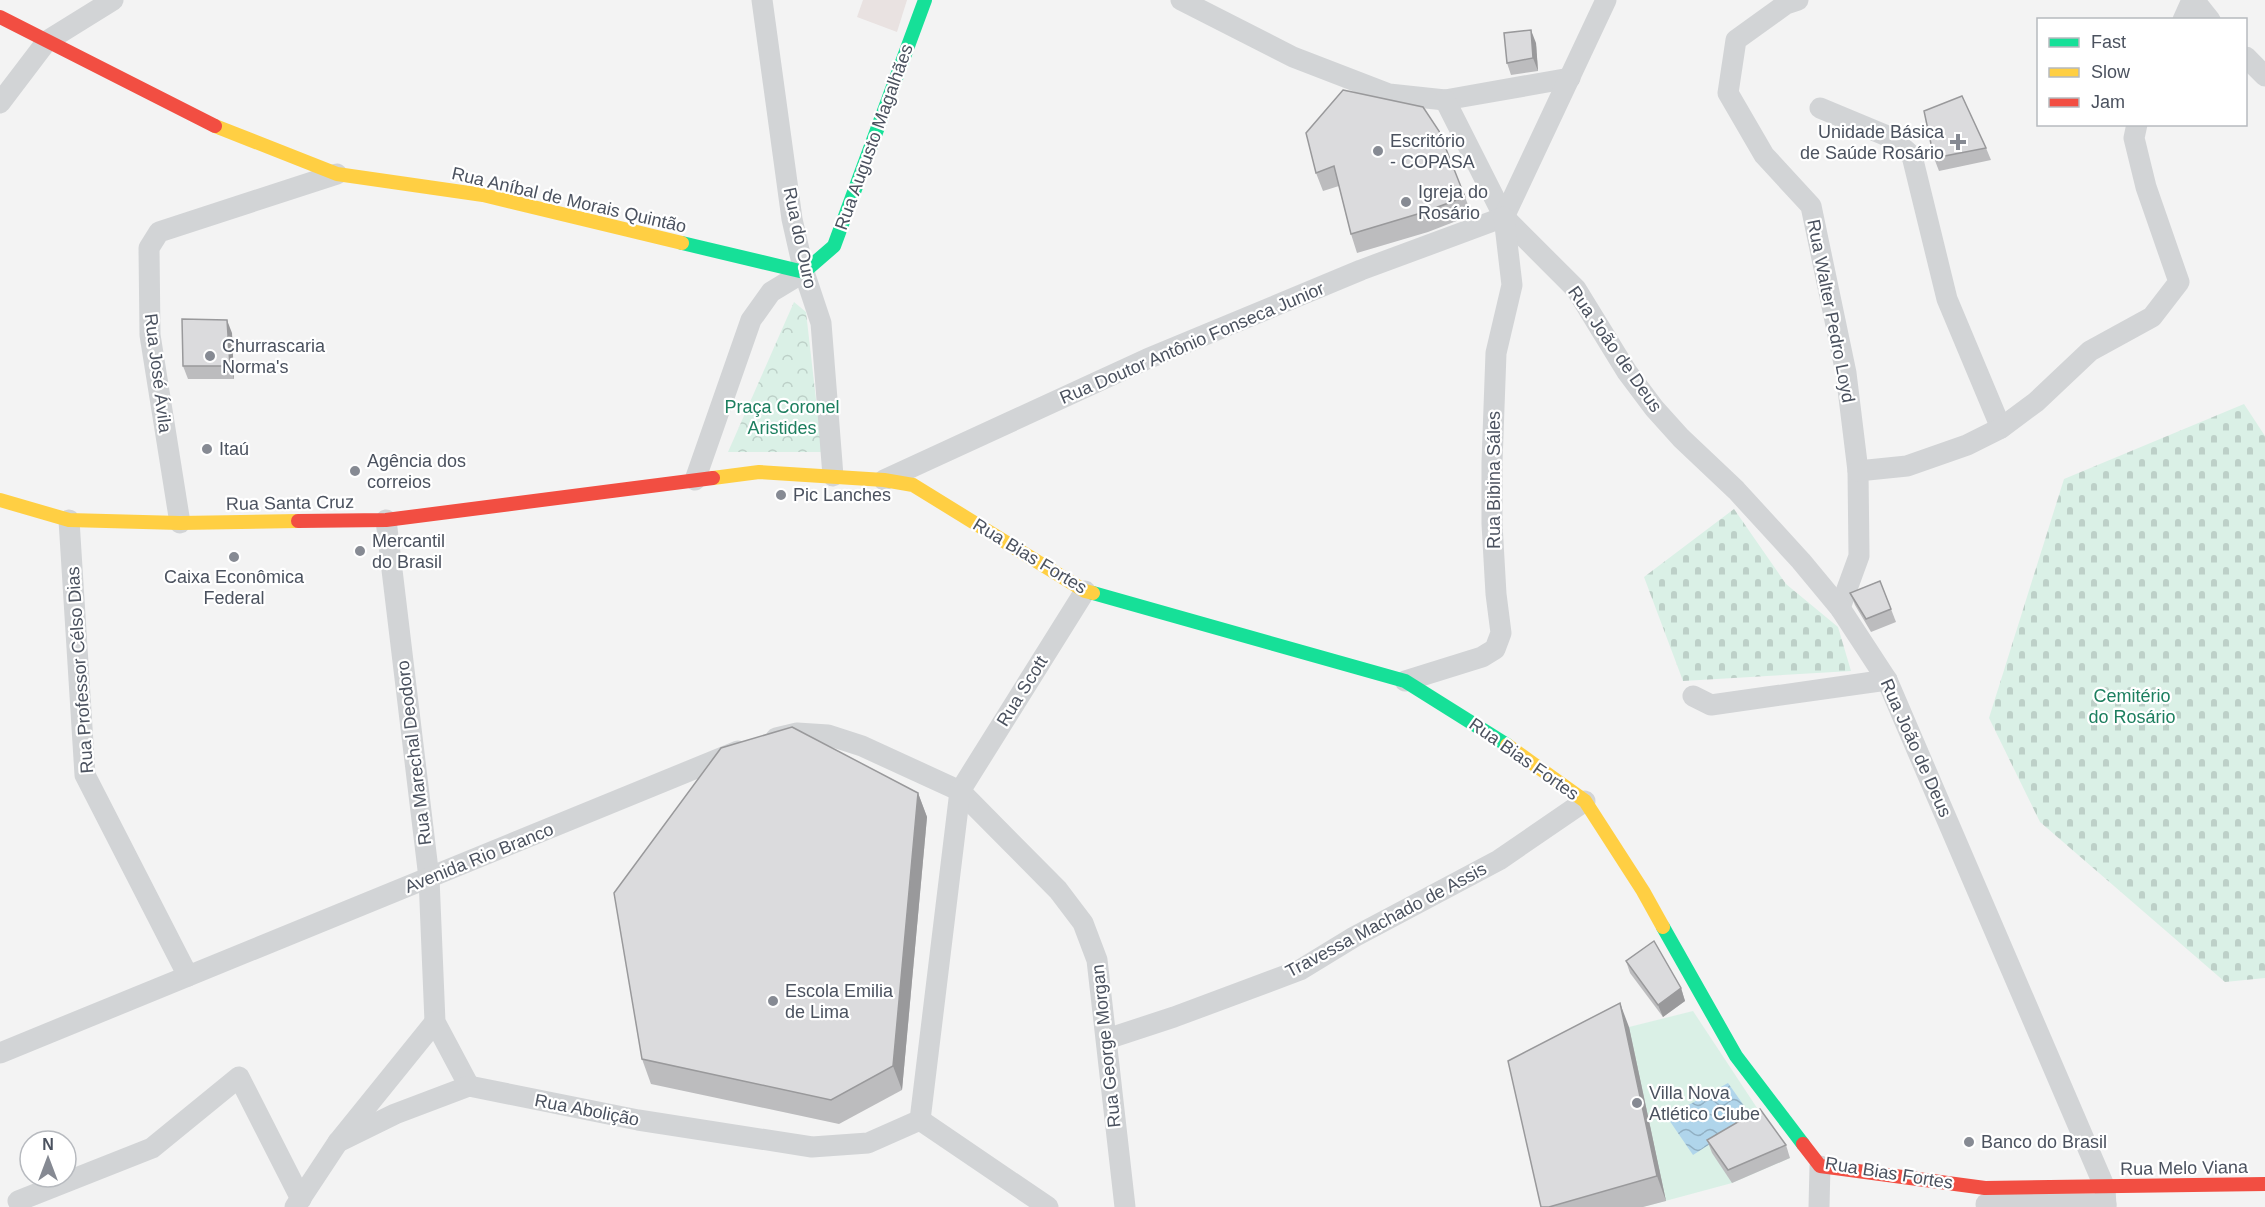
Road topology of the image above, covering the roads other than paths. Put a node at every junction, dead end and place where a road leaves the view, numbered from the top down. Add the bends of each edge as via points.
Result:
1 (113, 0) edge
2 (762, 0) edge
3 (925, 0) edge
4 (1181, 0) edge
5 (1606, 0) edge
6 (1798, 0) edge
7 (2193, 0) edge
8 (0, 16) edge
9 (2183, 18) edge
10 (2209, 18) edge
11 (47, 41) junction
12 (2247, 58) edge
13 (2265, 76) edge
14 (1569, 78) junction
15 (1445, 100) junction
16 (0, 104) edge
17 (1820, 108) dead end
18 (2137, 126) edge
19 (337, 174) junction
20 (1504, 217) junction
21 (804, 272) junction
22 (2001, 428) junction
23 (1858, 471) junction
24 (833, 476) junction
25 (695, 480) junction
26 (884, 480) junction
27 (0, 500) edge
28 (69, 520) junction
29 (386, 520) junction
30 (180, 523) junction
31 (1085, 591) junction
32 (1840, 608) junction
33 (1887, 680) junction
34 (1405, 681) junction
35 (1693, 696) dead end
36 (960, 791) junction
37 (1585, 801) junction
38 (429, 878) junction
39 (188, 976) junction
40 (435, 1022) junction
41 (1107, 1039) junction
42 (0, 1053) edge
43 (470, 1086) junction
44 (920, 1120) junction
45 (338, 1142) junction
46 (1820, 1166) junction
47 (2265, 1184) edge
48 (2105, 1199) edge
49 (1985, 1200) edge
50 (18, 1201) dead end
51 (298, 1203) edge
52 (1048, 1207) edge
53 (1125, 1207) edge
54 (1819, 1207) edge

1 - 11 street
2 - 21 street, Rua do Ouro via 792,219
3 - 21 street, Rua Augusto Magalhães via 834,246
4 - 15 street via 1293,57 1389,94
5 - 14 street
6 - 23 street, Rua Walter Pedro Loyd via 1786,4 1737,40 1728,93 1764,155 1811,206 1846,372
7 - 9 street
7 - 10 street
8 - 11 street, Rua Aníbal de Morais Quintão
11 - 16 street
11 - 19 street, Rua Aníbal de Morais Quintão via 226,132
12 - 13 street
14 - 15 street
14 - 20 street
15 - 20 street
17 - 22 street via 1892,138 1912,156 1947,299
18 - 22 street via 2134,138 2146,188 2179,282 2152,317 2090,351 2036,402
19 - 21 street, Rua Aníbal de Morais Quintão via 483,195
19 - 30 street, Rua José Ávila via 159,232 149,248 150,335
20 - 26 street, Rua Doutor Antônio Fonseca Junior via 1361,270 1147,359
20 - 32 street, Rua João de Deus via 1575,289 1654,408 1737,490
20 - 34 street, Rua Bibina Sáles via 1512,285 1496,354 1492,462 1492,524 1501,633 1495,649 1482,657
21 - 24 street, Rua do Ouro via 821,324
21 - 25 street, Rua Augusto Magalhães via 771,292 751,320
22 - 23 street via 1967,445 1907,466
23 - 32 street, Rua Walter Pedro Loyd via 1859,556
24 - 25 street, Rua Santa Cruz via 759,472
24 - 26 street, Rua Bias Fortes
25 - 29 street, Rua Santa Cruz
26 - 31 street, Rua Bias Fortes via 913,485
27 - 28 street, Rua Santa Cruz
28 - 30 street, Rua Santa Cruz
28 - 39 street, Rua Professor Célso Dias via 85,775
29 - 30 street, Rua Santa Cruz
29 - 38 street, Rua Marechal Deodoro
31 - 34 street, Rua Bias Fortes
31 - 36 street, Rua Scott
32 - 33 street, Rua João de Deus
33 - 35 street via 1711,705
33 - 48 street, Rua João de Deus
34 - 37 street, Rua Bias Fortes via 1500,740
36 - 38 street, Avenida Rio Branco via 862,746 828,735 797,732 757,743
36 - 41 street, Rua George Morgan via 1058,890 1083,923 1097,960
36 - 44 street
37 - 41 street, Travessa Machado de Assis via 1499,860 1300,970
37 - 46 street, Rua Bias Fortes via 1643,891 1737,1056
38 - 39 street, Avenida Rio Branco
38 - 40 street, Rua Marechal Deodoro
39 - 42 street, Avenida Rio Branco
40 - 43 street, Rua Marechal Deodoro
40 - 45 street
41 - 53 street, Rua George Morgan
43 - 44 street, Rua Abolição via 638,1120 812,1147 868,1143
43 - 45 street via 395,1114
44 - 52 street
45 - 51 street
46 - 49 street, Rua Bias Fortes
46 - 54 street
47 - 48 street, Rua Melo Viana
48 - 49 street, Rua Bias Fortes
50 - 51 street via 152,1148 239,1077

